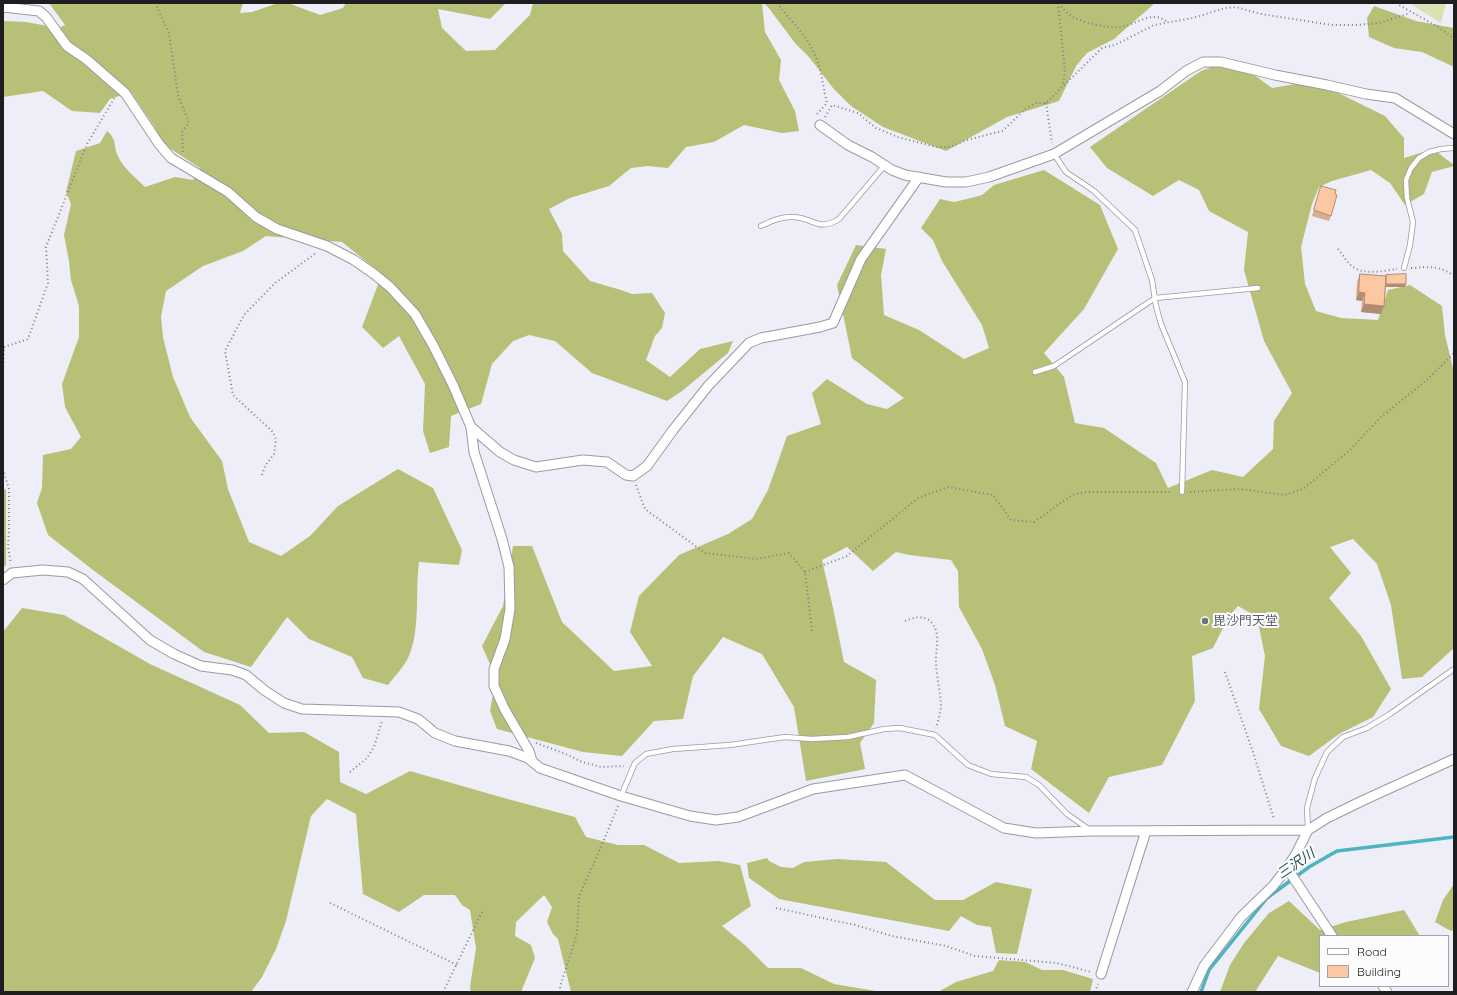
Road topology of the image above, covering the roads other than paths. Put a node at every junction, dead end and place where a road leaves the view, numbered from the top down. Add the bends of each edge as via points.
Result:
1 (3, 7) edge
2 (820, 125) road end
3 (1454, 134) edge
4 (1454, 148) edge
5 (1054, 154) junction
6 (885, 165) junction
7 (919, 177) junction
8 (761, 226) dead end
9 (1404, 268) road end
10 (1258, 288) dead end
11 (1155, 298) junction
12 (1035, 372) dead end
13 (471, 427) junction
14 (1182, 492) road end
15 (3, 580) edge
16 (1454, 669) edge
17 (1454, 759) edge
18 (532, 762) junction
19 (621, 796) junction
20 (1308, 830) junction
21 (1092, 831) junction
22 (1146, 831) junction
23 (1287, 868) junction
24 (1331, 935) edge
25 (1101, 974) road end
26 (1192, 992) edge

1 - 13 street via 39,12 46,17 68,46 125,93 171,158 228,192 256,217 277,229 327,246 354,260 390,287 415,314 433,344
2 - 6 street via 848,145
3 - 5 street via 1395,98 1275,76 1221,62 1203,62 1146,100
4 - 9 lane via 1429,152 1419,158 1406,180 1413,222
5 - 7 street via 989,177 966,182 946,182
5 - 11 lane via 1066,172 1094,190 1135,230 1152,280
6 - 7 street via 905,175
6 - 8 lane via 839,219 830,224 784,217
7 - 13 street via 861,259 833,323 820,328 761,338 749,343 708,386 647,466 633,476 626,475 607,462 583,460 536,467 500,452
10 - 11 lane
11 - 12 lane via 1054,366
11 - 14 lane via 1161,324 1185,382
13 - 18 street via 474,452 509,567 510,609 505,639 494,669 494,686 529,751
15 - 18 street via 12,573 43,570 68,572 83,579 150,640 201,666 232,670 246,675 284,703 302,709 399,712 418,719 435,733 455,741 509,751
16 - 20 lane via 1390,714 1367,728 1343,737 1327,752 1315,778 1307,808
17 - 20 street via 1327,818
18 - 19 street via 540,768
19 - 21 street via 690,816 716,820 738,817 812,789 905,775 1004,828 1036,833
19 - 21 lane via 635,763 646,754 785,736 812,739 848,737 900,728 935,735 968,765 991,774 1026,777 1039,785 1067,814
20 - 22 street
20 - 23 street
21 - 22 street
22 - 25 street
23 - 24 street
23 - 26 street via 1273,886 1241,917 1204,966

